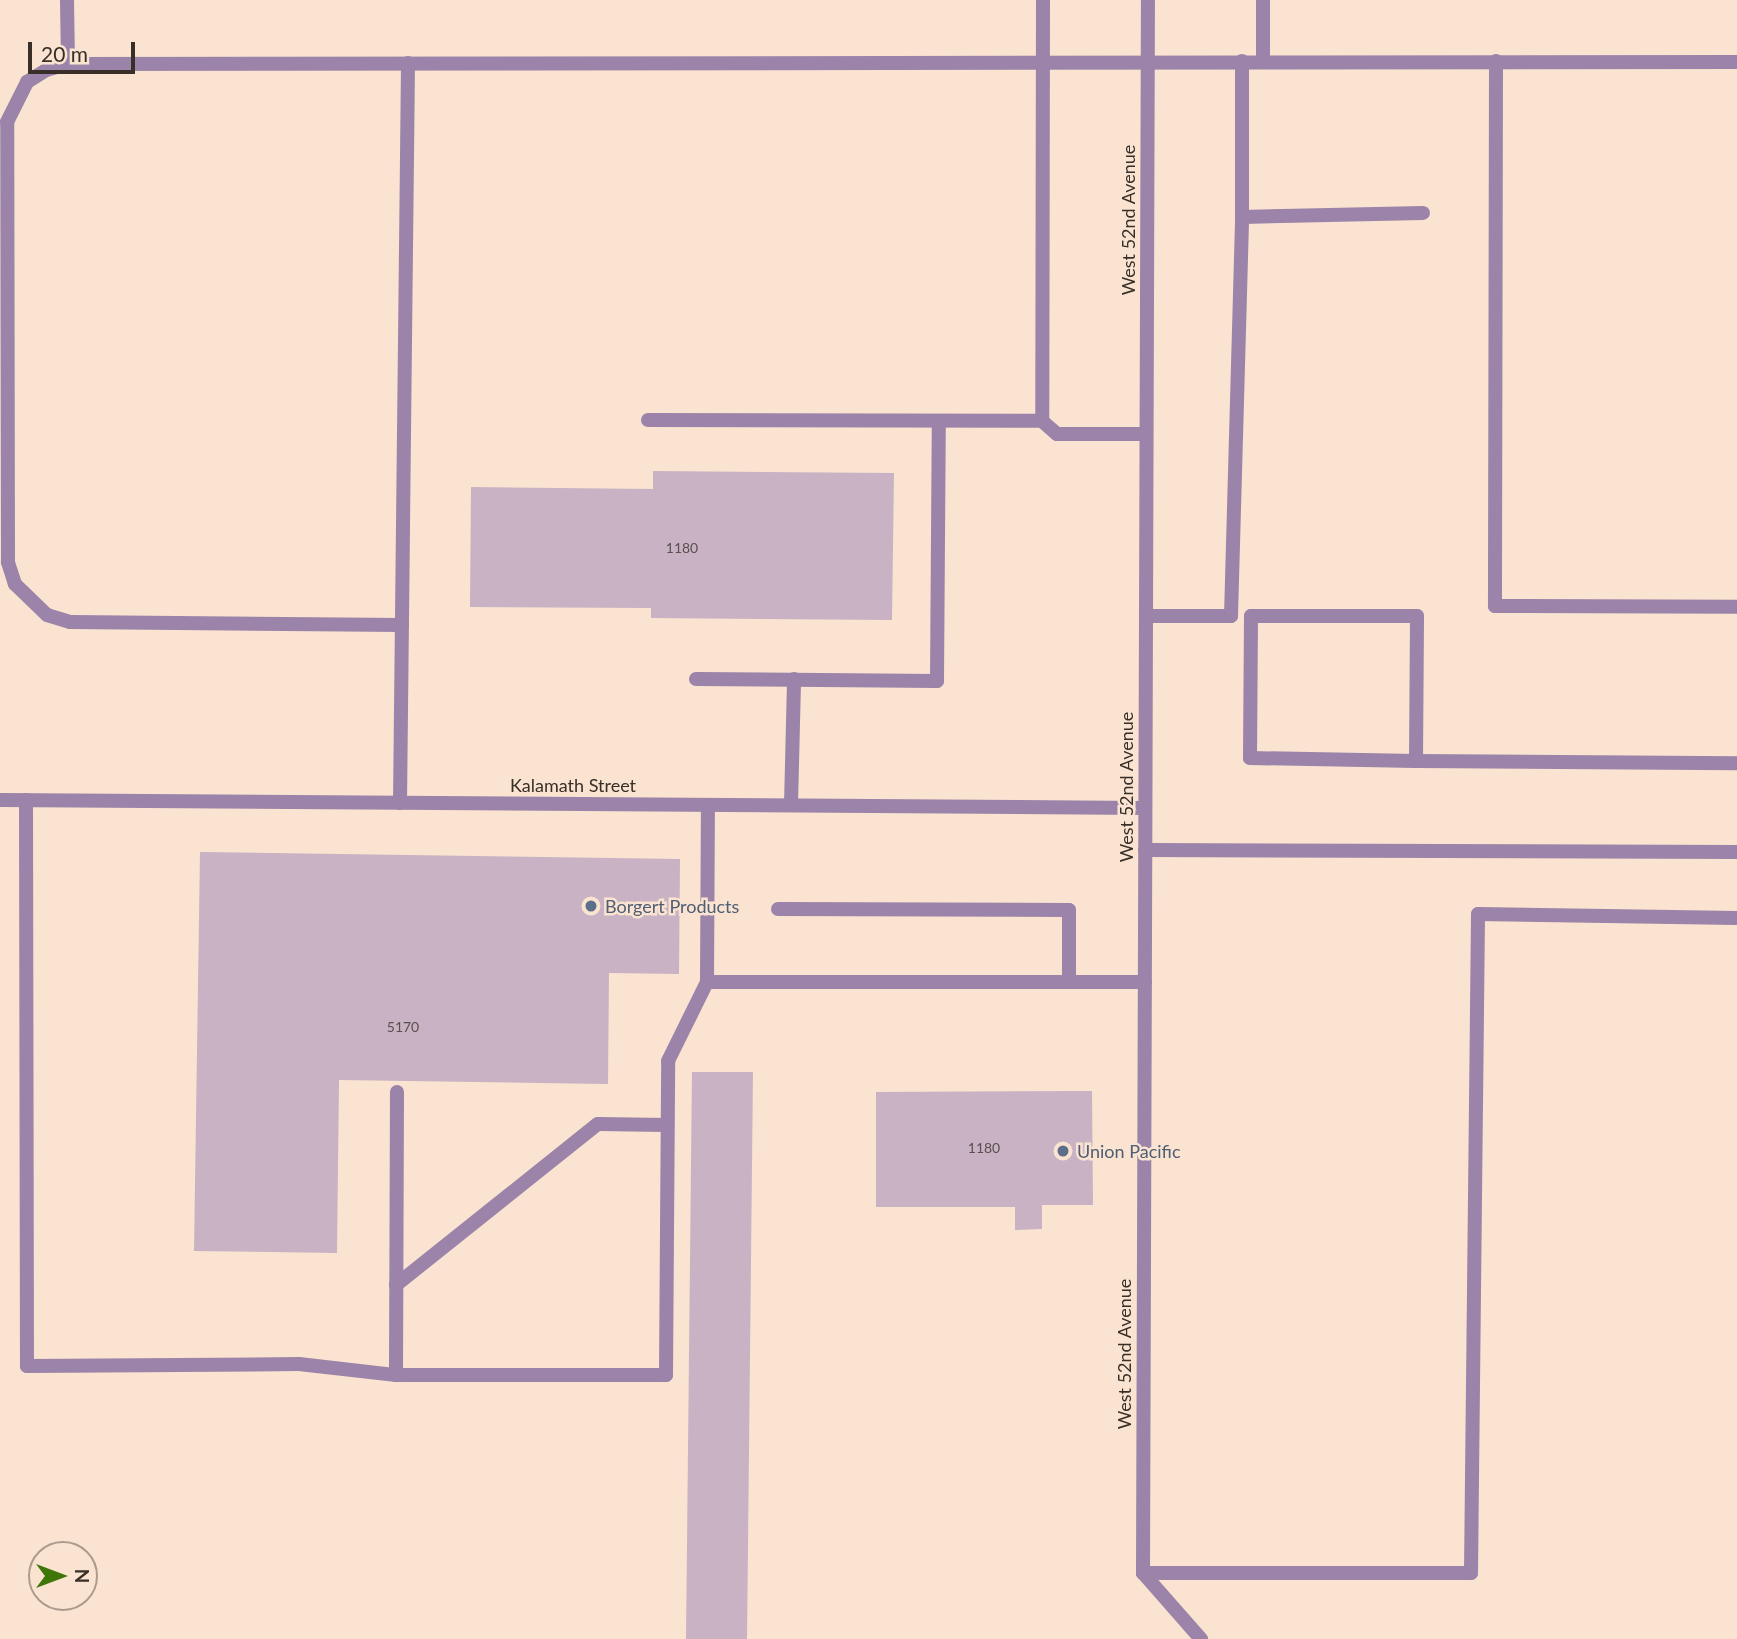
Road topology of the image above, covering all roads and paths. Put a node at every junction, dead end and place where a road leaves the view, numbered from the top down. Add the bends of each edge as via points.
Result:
1 (67, 0) edge
2 (1043, 0) edge
3 (1148, 0) edge
4 (1263, 0) edge
5 (1147, 61) junction
6 (1242, 61) junction
7 (1263, 61) junction
8 (1496, 61) junction
9 (1043, 62) junction
10 (1737, 62) edge
11 (408, 63) junction
12 (68, 64) junction
13 (1423, 213) dead end
14 (1242, 217) junction
15 (648, 420) dead end
16 (1042, 421) junction
17 (939, 422) junction
18 (1146, 434) junction
19 (1737, 607) edge
20 (1146, 616) junction
21 (1231, 616) junction
22 (1251, 616) junction
23 (402, 625) junction
24 (696, 679) dead end
25 (794, 679) junction
26 (1416, 761) junction
27 (1737, 763) edge
28 (0, 800) edge
29 (26, 800) junction
30 (400, 803) junction
31 (708, 805) junction
32 (791, 806) junction
33 (1145, 808) junction
34 (1145, 850) junction
35 (1737, 852) edge
36 (778, 909) dead end
37 (1737, 918) edge
38 (707, 982) junction
39 (1069, 982) junction
40 (1144, 982) junction
41 (397, 1092) dead end
42 (667, 1125) junction
43 (396, 1285) junction
44 (396, 1375) junction
45 (1143, 1573) junction
46 (1201, 1639) edge

1 - 12 street
2 - 9 street
3 - 5 street, West 52nd Avenue
4 - 7 street
5 - 6 street
5 - 9 street
5 - 18 street, West 52nd Avenue
6 - 7 street
6 - 14 street
7 - 8 street
8 - 10 street
8 - 19 street via 1495,606
9 - 11 street
9 - 16 street
11 - 12 street
11 - 23 street
12 - 23 street via 27,82 6,122 8,562 15,584 37,609 70,622
13 - 14 street
14 - 21 street
15 - 17 street
16 - 17 street
16 - 18 street via 1057,434
17 - 25 street via 937,681
18 - 20 street, West 52nd Avenue
20 - 21 street
20 - 33 street, West 52nd Avenue
21 - 22 street
22 - 26 street via 1250,758
22 - 26 street via 1417,616
23 - 30 street
24 - 25 street
25 - 32 street
26 - 27 street
28 - 29 street, Kalamath Street
29 - 30 street, Kalamath Street
29 - 44 street via 27,1366 299,1364
30 - 31 street, Kalamath Street
31 - 32 street, Kalamath Street
31 - 38 street
32 - 33 street, Kalamath Street
33 - 34 street, West 52nd Avenue
34 - 35 street
34 - 40 street, West 52nd Avenue
36 - 39 street via 1069,910
37 - 45 street via 1478,914 1471,1573
38 - 39 street
38 - 42 street via 668,1062
39 - 40 street
40 - 45 street, West 52nd Avenue
41 - 43 street
42 - 43 street via 598,1124
42 - 44 street via 666,1376
43 - 44 street
45 - 46 street

